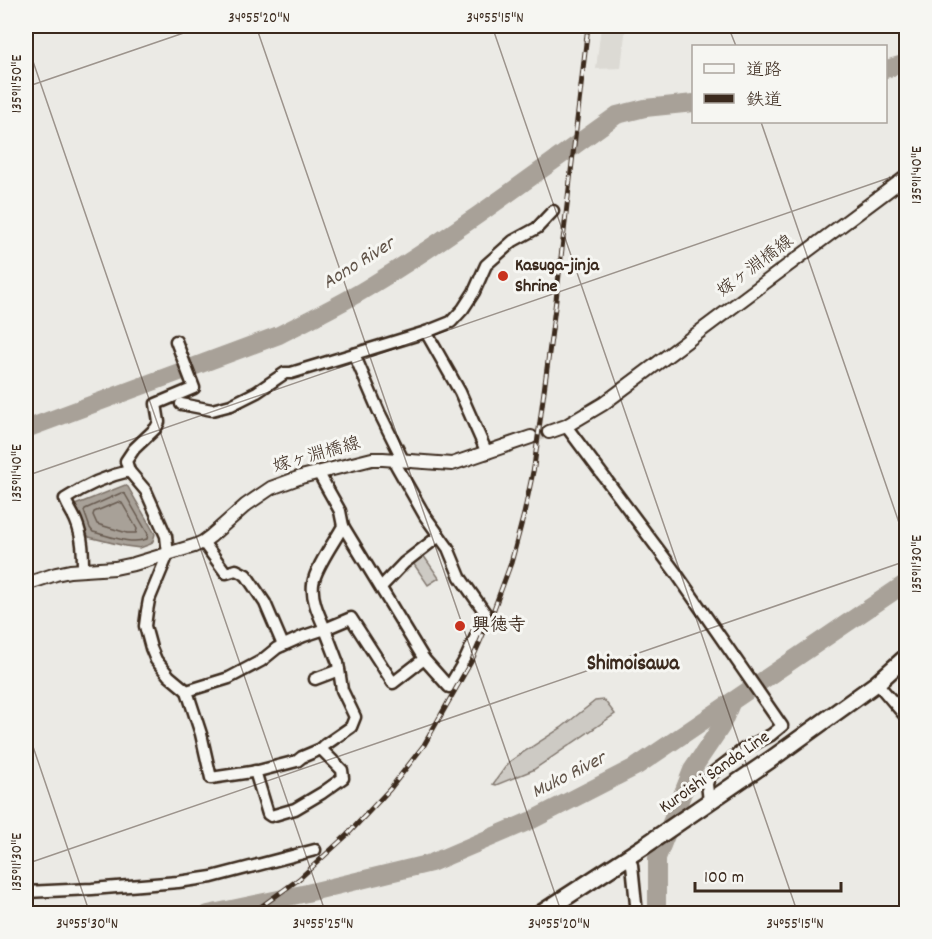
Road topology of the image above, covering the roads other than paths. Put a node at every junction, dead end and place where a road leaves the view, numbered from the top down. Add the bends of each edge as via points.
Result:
1 (906, 177) edge
2 (553, 211) dead end
3 (426, 332) junction
4 (176, 341) dead end
5 (354, 354) junction
6 (181, 404) dead end
7 (566, 426) junction
8 (549, 432) tunnel mouth
9 (531, 437) tunnel mouth
10 (487, 453) junction
11 (399, 459) junction
12 (129, 471) junction
13 (318, 472) junction
14 (343, 526) junction
15 (439, 536) junction
16 (203, 542) junction
17 (168, 554) junction
18 (83, 570) junction
19 (26, 584) edge
20 (381, 587) junction
21 (325, 629) junction
22 (284, 645) junction
23 (906, 657) edge
24 (424, 659) junction
25 (339, 670) junction
26 (315, 679) dead end
27 (877, 682) junction
28 (187, 691) junction
29 (906, 717) edge
30 (321, 749) junction
31 (255, 771) junction
32 (709, 801) junction
33 (315, 850) dead end
34 (627, 858) junction
35 (26, 892) edge
36 (549, 911) edge
37 (637, 914) edge

1 - 7 street, 嫁ヶ淵橋線 via 603,404
2 - 3 street via 486,266 474,292 451,322
3 - 5 street
3 - 10 street via 460,392
4 - 12 street via 194,388 156,404 159,422 126,461
5 - 6 street via 285,373 231,405 212,410
5 - 11 street
7 - 8 street, 嫁ヶ淵橋線
7 - 32 street via 676,573 782,726 710,775
9 - 10 street, 嫁ヶ淵橋線
10 - 11 street, 嫁ヶ淵橋線 via 453,464
11 - 13 street, 嫁ヶ淵橋線 via 372,459
11 - 15 street via 396,465
12 - 17 street via 146,491 166,536
12 - 18 street via 65,499 83,544
13 - 14 street via 340,511
13 - 16 street, 嫁ヶ淵橋線 via 271,488
14 - 20 street
14 - 21 street via 313,585 316,608
15 - 20 street
15 - 24 street via 460,577 486,614 449,687
16 - 17 street, 嫁ヶ淵橋線
16 - 22 street via 226,573 236,570 246,575 265,603
17 - 18 street, 嫁ヶ淵橋線 via 114,568
17 - 28 street via 149,600 146,626 156,660
18 - 19 street, 嫁ヶ淵橋線
20 - 24 street
21 - 22 street
21 - 24 street via 351,618 393,683
21 - 25 street
22 - 28 street via 229,678
23 - 27 main road, Kuroishi Sanda Line
25 - 26 street
25 - 30 street via 342,690 355,717 351,727
27 - 29 street
27 - 32 main road, Kuroishi Sanda Line
28 - 31 street via 211,778
30 - 31 street via 297,761
30 - 31 street via 342,770 343,778 295,809 268,814
32 - 34 main road, Kuroishi Sanda Line
33 - 35 street via 178,882
34 - 36 main road, Kuroishi Sanda Line
34 - 37 street via 632,865

